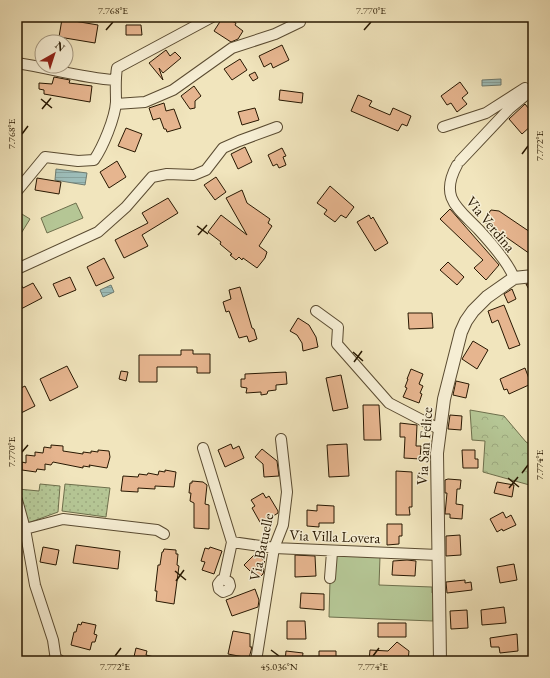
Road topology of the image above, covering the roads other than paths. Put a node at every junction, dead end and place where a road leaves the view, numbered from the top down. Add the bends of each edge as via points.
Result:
1 (212, 17) edge
2 (300, 22) dead end
3 (17, 62) edge
4 (115, 80) junction
5 (533, 83) edge
6 (533, 89) edge
7 (116, 104) junction
8 (278, 127) dead end
9 (443, 127) dead end
10 (17, 192) edge
11 (17, 269) edge
12 (533, 276) edge
13 (514, 278) junction
14 (316, 311) dead end
15 (439, 429) junction
16 (281, 439) dead end
17 (203, 448) dead end
18 (17, 500) edge
19 (25, 529) junction
20 (164, 534) dead end
21 (232, 542) junction
22 (274, 548) junction
23 (332, 552) junction
24 (438, 555) junction
25 (330, 578) dead end
26 (224, 579) dead end
27 (56, 661) edge
28 (256, 661) edge
29 (440, 661) edge

1 - 4 street via 117,68
2 - 7 street via 275,34 232,48 174,90 145,102
3 - 4 street via 98,79
4 - 7 street
5 - 9 street via 486,113
6 - 13 street, Via Verdina via 509,109 459,163 450,184 454,204 487,240
7 - 10 street via 103,148 94,160 78,161 46,156
8 - 11 street via 223,148 206,170 194,175 167,174 152,177 126,207 98,232
12 - 13 street
13 - 15 street, Via San Felice via 487,298 466,321 445,392
14 - 15 street via 338,327 337,344 389,403
15 - 24 street, Via San Felice
16 - 22 street, Via Batuelle via 287,492 283,525
17 - 21 street
18 - 19 street
19 - 20 street via 62,519 157,530
19 - 27 street via 35,586 53,640
21 - 22 street, Via Villa Lovera
21 - 26 street
22 - 23 street, Via Villa Lovera
22 - 28 street, Via Batuelle
23 - 24 street, Via Villa Lovera
23 - 25 street
24 - 29 street, Via San Felice

